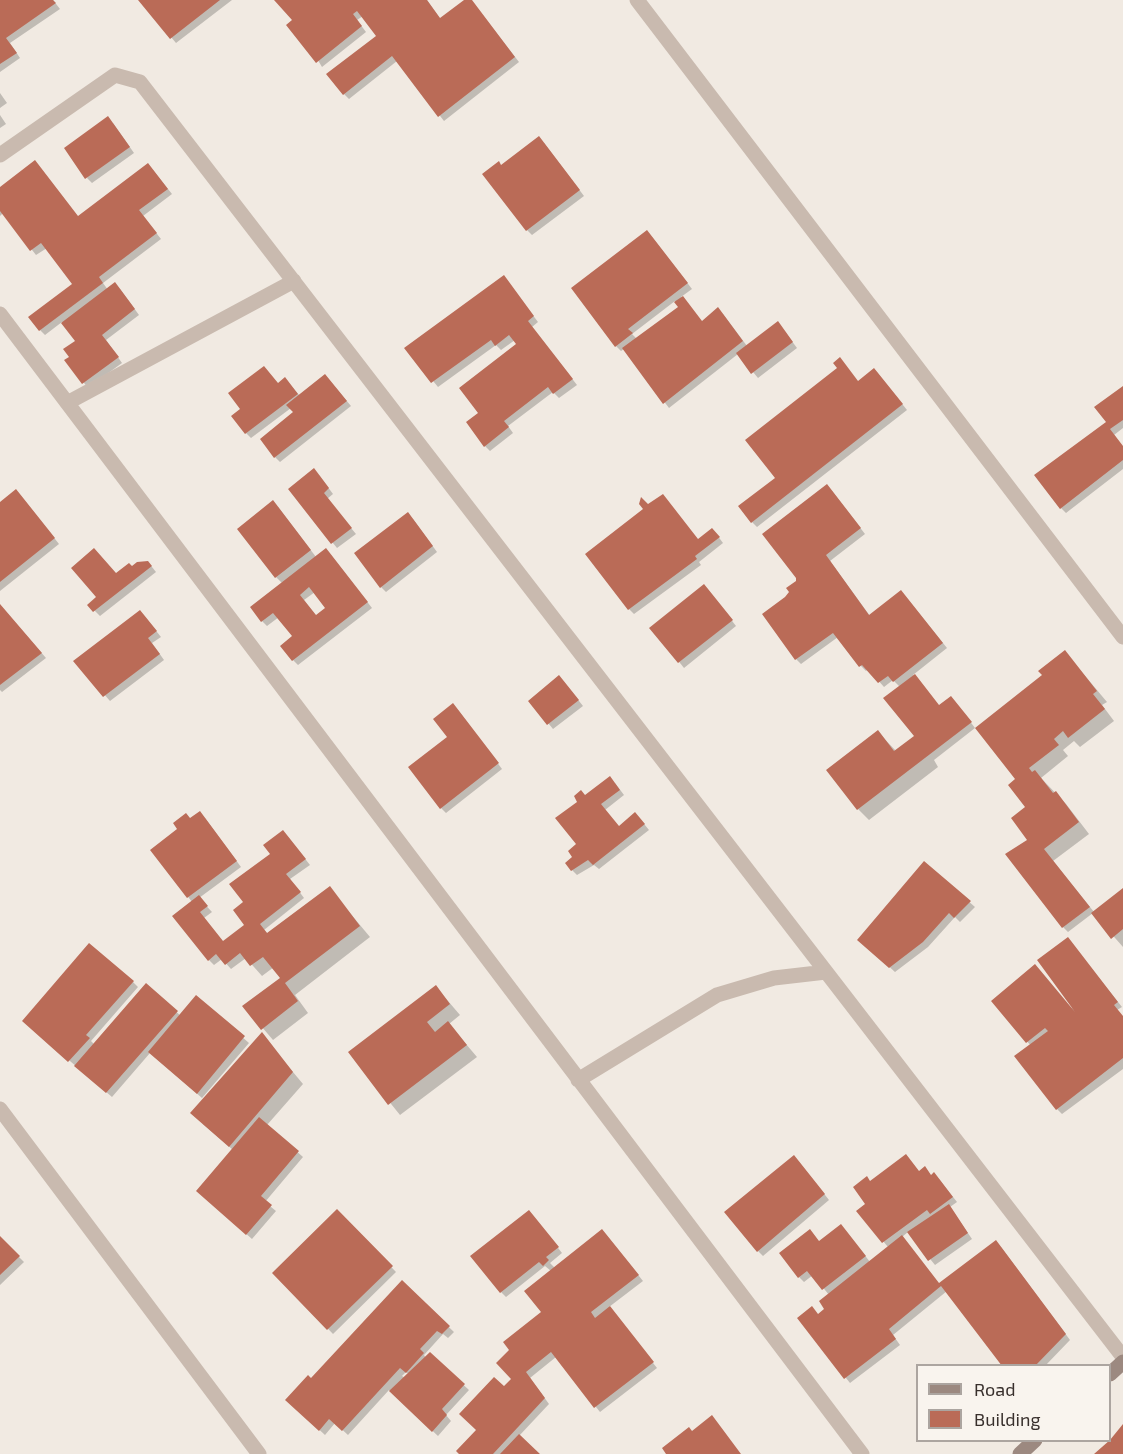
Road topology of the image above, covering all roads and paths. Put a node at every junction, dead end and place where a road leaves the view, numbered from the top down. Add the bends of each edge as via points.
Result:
1 (637, 0) edge
2 (0, 155) edge
3 (294, 281) junction
4 (0, 314) edge
5 (67, 403) junction
6 (1123, 637) edge
7 (826, 972) junction
8 (578, 1080) junction
9 (0, 1108) edge
10 (1123, 1357) edge
11 (1123, 1362) edge
12 (1111, 1373) edge
13 (1033, 1442) edge
14 (259, 1454) edge
15 (862, 1454) edge
16 (1020, 1454) edge

1 - 6 street
2 - 3 street via 115,75 140,82
3 - 5 street
3 - 7 street
4 - 5 street
5 - 8 street
7 - 8 street via 774,978 717,995
7 - 10 street
8 - 15 street
9 - 14 street
11 - 12 street
13 - 16 street

